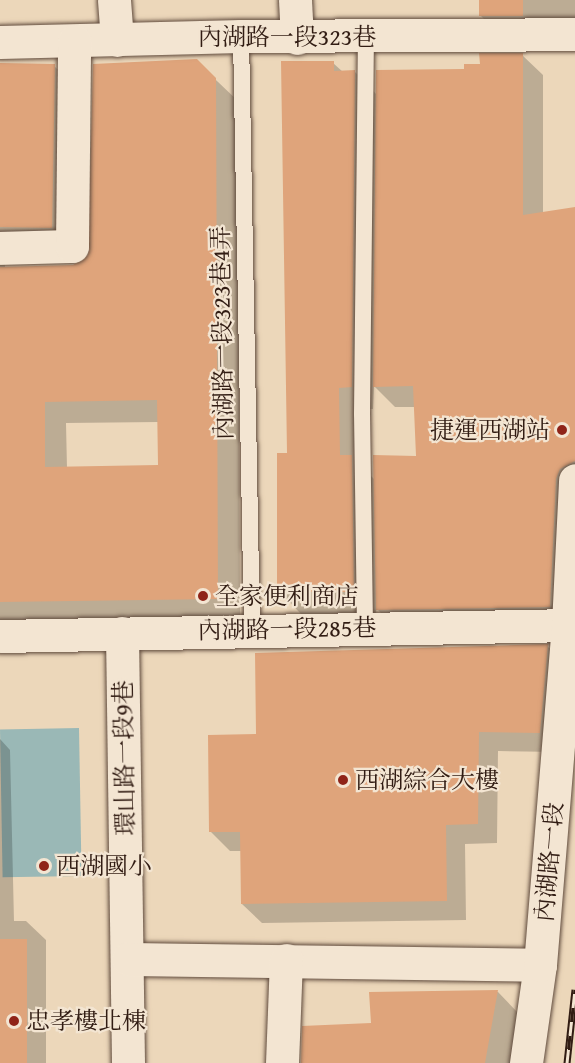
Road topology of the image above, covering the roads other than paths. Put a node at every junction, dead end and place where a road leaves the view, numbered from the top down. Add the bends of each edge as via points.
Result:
1 (114, 0) edge
2 (295, 0) edge
3 (575, 34) edge
4 (241, 36) junction
5 (366, 37) junction
6 (297, 38) junction
7 (117, 40) junction
8 (74, 41) junction
9 (0, 42) edge
10 (0, 248) edge
11 (575, 480) edge
12 (572, 625) edge
13 (365, 627) junction
14 (252, 630) junction
15 (122, 633) junction
16 (0, 636) edge
17 (128, 959) junction
18 (286, 960) junction
19 (540, 965) junction
20 (128, 1063) edge
21 (282, 1063) edge
22 (526, 1063) edge

1 - 7 street
2 - 6 street
3 - 5 street, 內湖路一段323巷
4 - 6 street, 內湖路一段323巷
4 - 7 street, 內湖路一段323巷
4 - 14 lane, 內湖路一段323巷4弄
5 - 6 street, 內湖路一段323巷
5 - 13 lane via 362,414
7 - 8 street, 內湖路一段323巷
8 - 9 street, 內湖路一段323巷
8 - 10 street via 72,246
11 - 12 street, 內湖路一段
12 - 13 street, 內湖路一段285巷
12 - 19 street, 內湖路一段
13 - 14 street, 內湖路一段285巷
14 - 15 street, 內湖路一段285巷
15 - 16 street, 內湖路一段285巷
15 - 17 street, 環山路一段9巷
17 - 18 street
17 - 20 street, 環山路一段9巷
18 - 19 street
18 - 21 street
19 - 22 street, 內湖路一段

